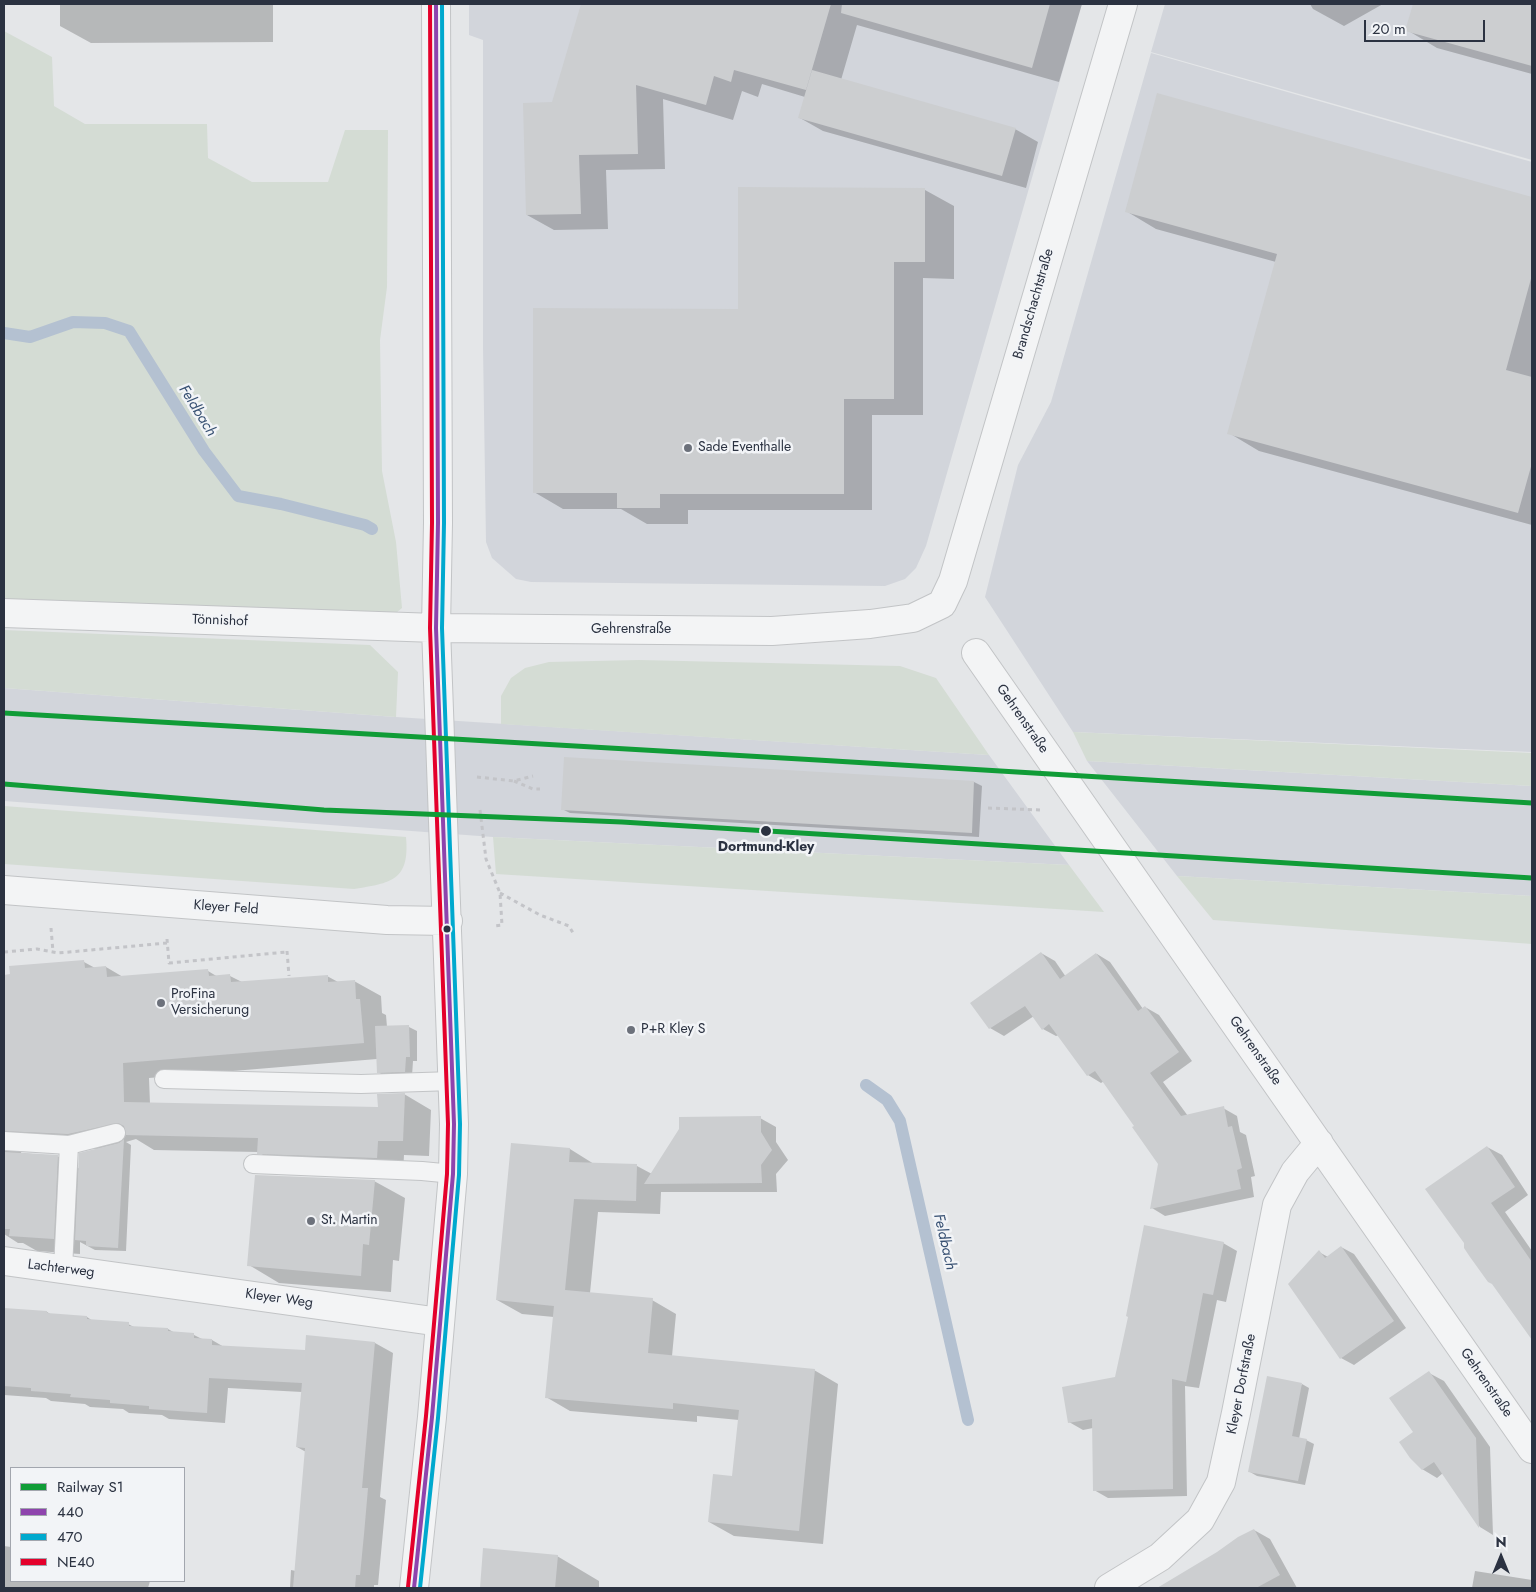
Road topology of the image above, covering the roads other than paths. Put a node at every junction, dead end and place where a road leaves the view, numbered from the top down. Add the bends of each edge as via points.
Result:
1 (436, 4) edge
2 (1123, 4) edge
3 (942, 604) joint
4 (4, 613) edge
5 (436, 628) junction
6 (976, 653) dead end
7 (4, 890) edge
8 (448, 921) junction
9 (164, 1079) dead end
10 (453, 1081) junction
11 (116, 1133) dead end
12 (4, 1141) edge
13 (1319, 1143) junction
14 (69, 1146) junction
15 (253, 1164) dead end
16 (453, 1174) junction
17 (4, 1261) edge
18 (63, 1269) junction
19 (119, 1276) joint
20 (440, 1322) junction
21 (1532, 1449) edge
22 (414, 1588) edge
23 (1109, 1588) edge

1 - 5 street
2 - 3 street, Brandschachtstraße via 953,581
3 - 5 street, Gehrenstraße via 912,618 772,631
4 - 5 street, Tönnishof
5 - 8 street
6 - 13 street, Gehrenstraße
7 - 8 street, Kleyer Feld via 377,919
8 - 10 street
9 - 10 lane via 360,1084
10 - 16 street
11 - 14 lane
12 - 14 lane
13 - 21 street, Gehrenstraße
13 - 23 street, Kleyer Dorfstraße via 1295,1172 1277,1205 1221,1482 1200,1520 1160,1557
14 - 18 lane
15 - 16 lane
16 - 20 street
17 - 18 street, Lachterweg
18 - 19 street, Lachterweg
19 - 20 street, Kleyer Weg
20 - 22 street

